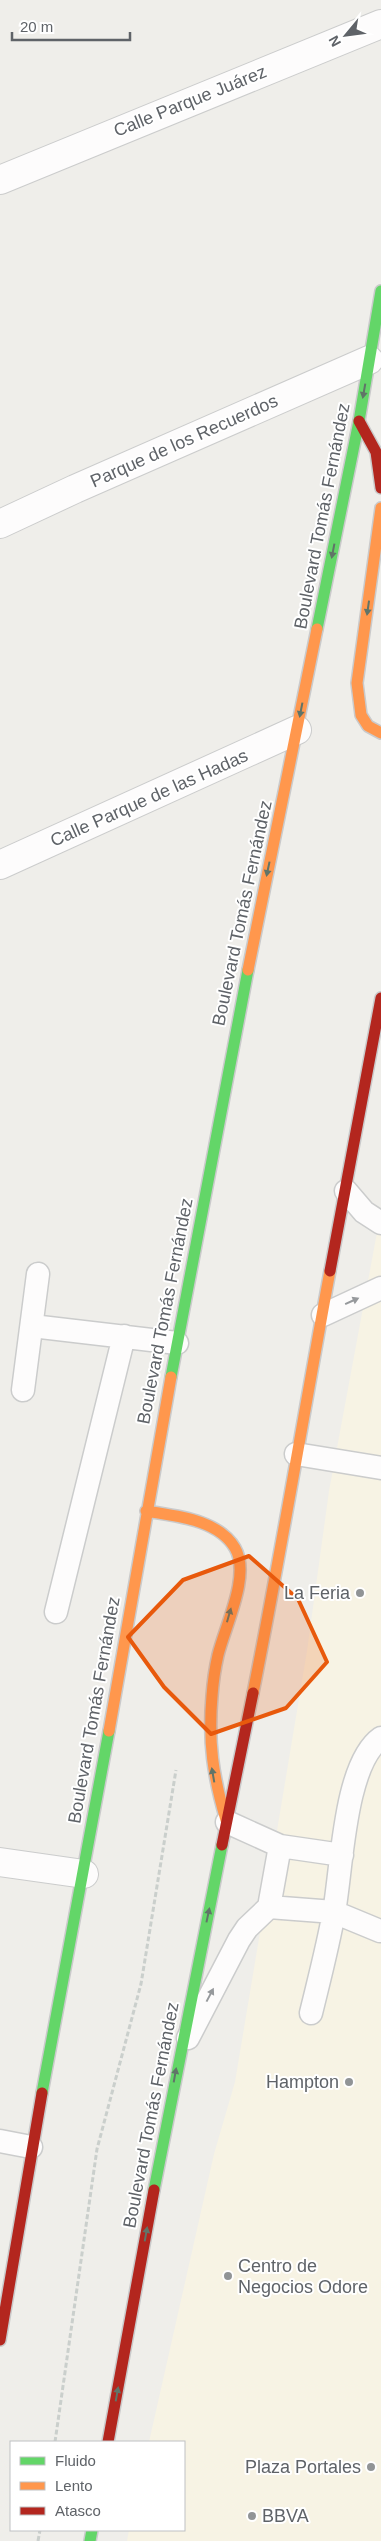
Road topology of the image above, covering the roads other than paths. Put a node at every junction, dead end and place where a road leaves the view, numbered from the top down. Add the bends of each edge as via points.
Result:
1 (381, 24) edge
2 (0, 180) edge
3 (381, 291) edge
4 (369, 360) junction
5 (359, 421) junction
6 (381, 488) edge
7 (381, 508) edge
8 (0, 524) edge
9 (297, 730) junction
10 (381, 732) edge
11 (0, 865) edge
12 (381, 998) edge
13 (346, 1191) junction
14 (381, 1223) edge
15 (38, 1274) dead end
16 (381, 1288) edge
17 (323, 1315) junction
18 (32, 1326) junction
19 (124, 1336) junction
20 (177, 1342) junction
21 (22, 1390) dead end
22 (296, 1454) junction
23 (381, 1468) edge
24 (146, 1511) junction
25 (56, 1612) dead end
26 (381, 1738) edge
27 (227, 1822) junction
28 (280, 1846) junction
29 (342, 1855) junction
30 (0, 1862) edge
31 (84, 1874) junction
32 (269, 1907) junction
33 (334, 1912) junction
34 (380, 1931) edge
35 (311, 2013) dead end
36 (179, 2054) junction
37 (0, 2141) edge
38 (32, 2147) junction
39 (0, 2340) edge
40 (108, 2441) edge

1 - 2 street, Calle Parque Juárez
3 - 4 main road, Boulevard Tomás Fernández
4 -> 5 main road, Boulevard Tomás Fernández
4 - 8 street, Parque de los Recuerdos
5 - 6 main road via 374,441
5 -> 9 main road, Boulevard Tomás Fernández
7 -> 10 main road via 356,683 361,714 368,726
9 - 11 street, Calle Parque de las Hadas
9 -> 20 main road, Boulevard Tomás Fernández
12 - 13 main road, Boulevard Tomás Fernández
13 - 14 lane via 364,1212
13 - 17 main road, Boulevard Tomás Fernández
15 - 18 lane
17 -> 16 lane
17 - 22 main road, Boulevard Tomás Fernández
18 - 19 lane
18 - 21 lane
19 - 20 lane
19 - 25 lane
20 - 24 main road, Boulevard Tomás Fernández
22 - 23 lane
22 - 27 main road, Boulevard Tomás Fernández via 282,1550
27 -> 24 main road via 212,1776 210,1740 217,1656 236,1592 239,1566 236,1550 216,1529
24 - 31 main road, Boulevard Tomás Fernández
26 - 29 lane via 374,1743 359,1768
27 - 28 lane
36 -> 27 main road, Boulevard Tomás Fernández
28 - 29 lane
28 - 32 lane
29 - 33 lane
30 - 31 street
31 - 38 main road, Boulevard Tomás Fernández
32 - 33 lane
36 -> 32 lane via 239,1940
33 - 34 lane
33 - 35 lane
40 -> 36 main road, Boulevard Tomás Fernández
37 - 38 lane
38 - 39 main road, Boulevard Tomás Fernández

